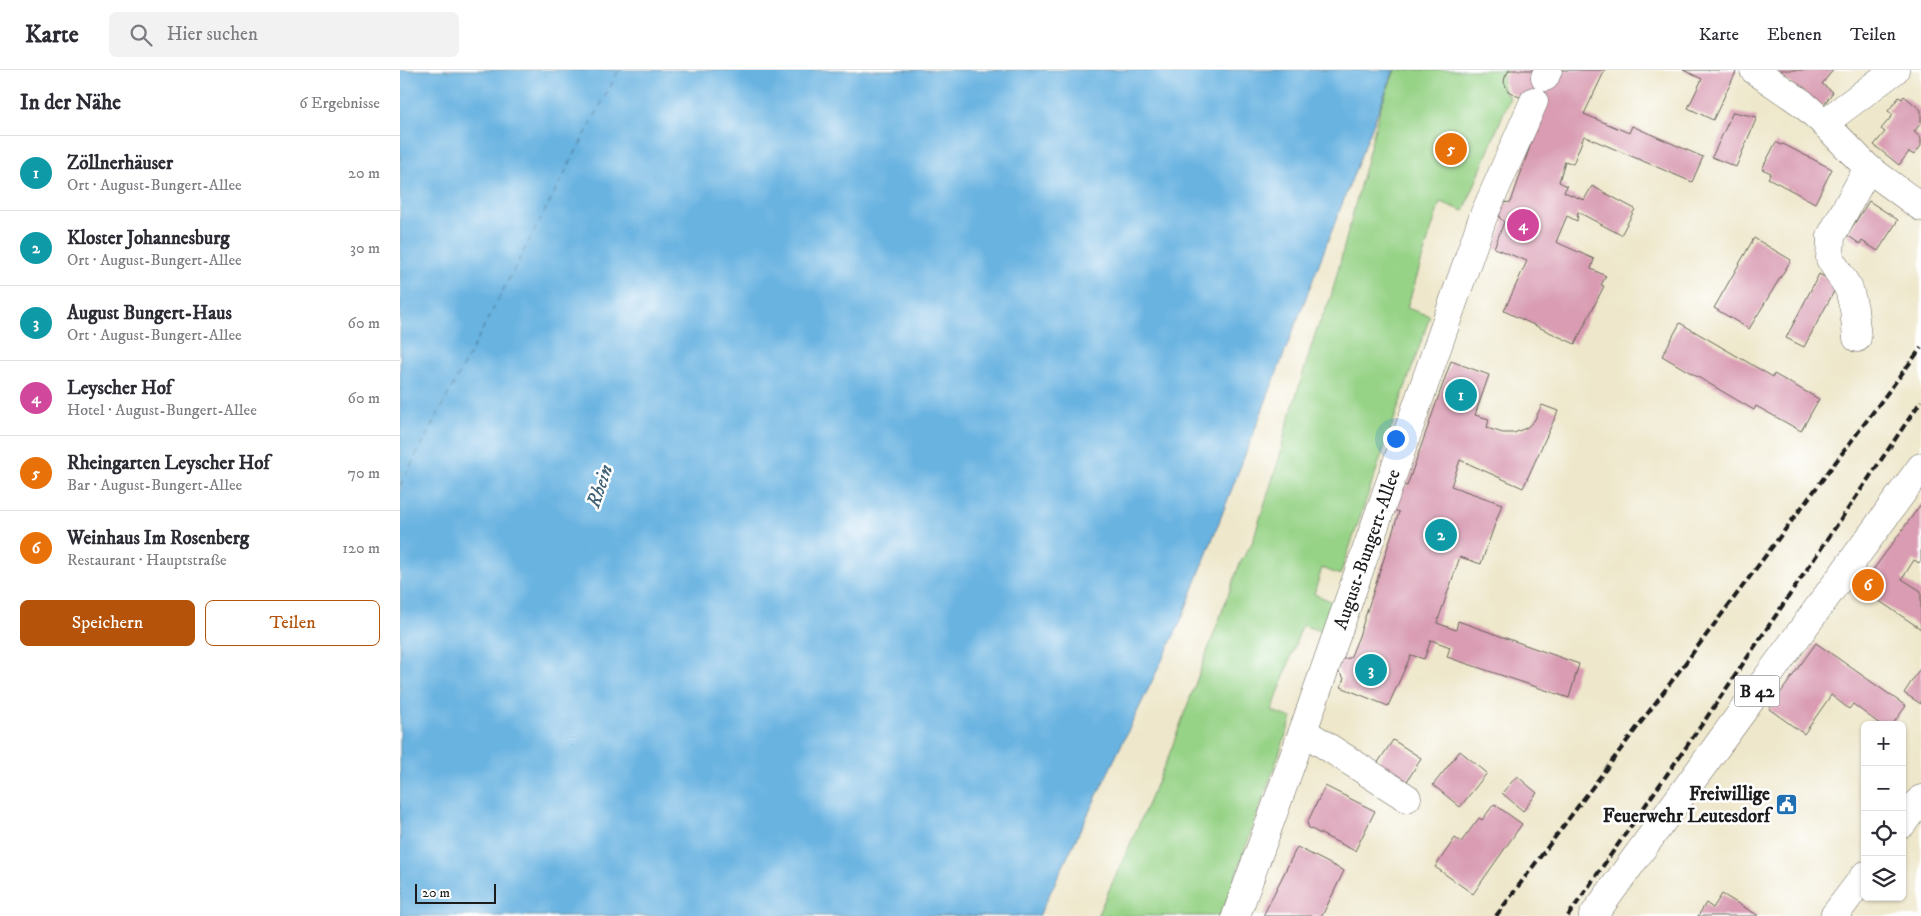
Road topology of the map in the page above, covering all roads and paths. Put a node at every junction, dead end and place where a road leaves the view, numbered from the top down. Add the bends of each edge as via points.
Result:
1 (1754, 70) edge
2 (1894, 70) edge
3 (1542, 83) edge
4 (1824, 123) junction
5 (1868, 168) junction
6 (1921, 207) edge
7 (1857, 338) dead end
8 (1921, 466) edge
9 (1303, 731) junction
10 (1407, 798) dead end
11 (1921, 799) edge
12 (1906, 819) edge
13 (1861, 880) edge
14 (1236, 916) edge
15 (1593, 916) edge
16 (1834, 916) edge

1 - 4 street via 1802,103
2 - 4 street
3 - 9 street, August-Bungert-Allee via 1483,217
4 - 5 street
5 - 6 street
5 - 7 street via 1831,236 1830,259 1849,289
8 - 15 street, B 42
9 - 10 street
9 - 14 street, August-Bungert-Allee
11 - 12 street
13 - 16 street

